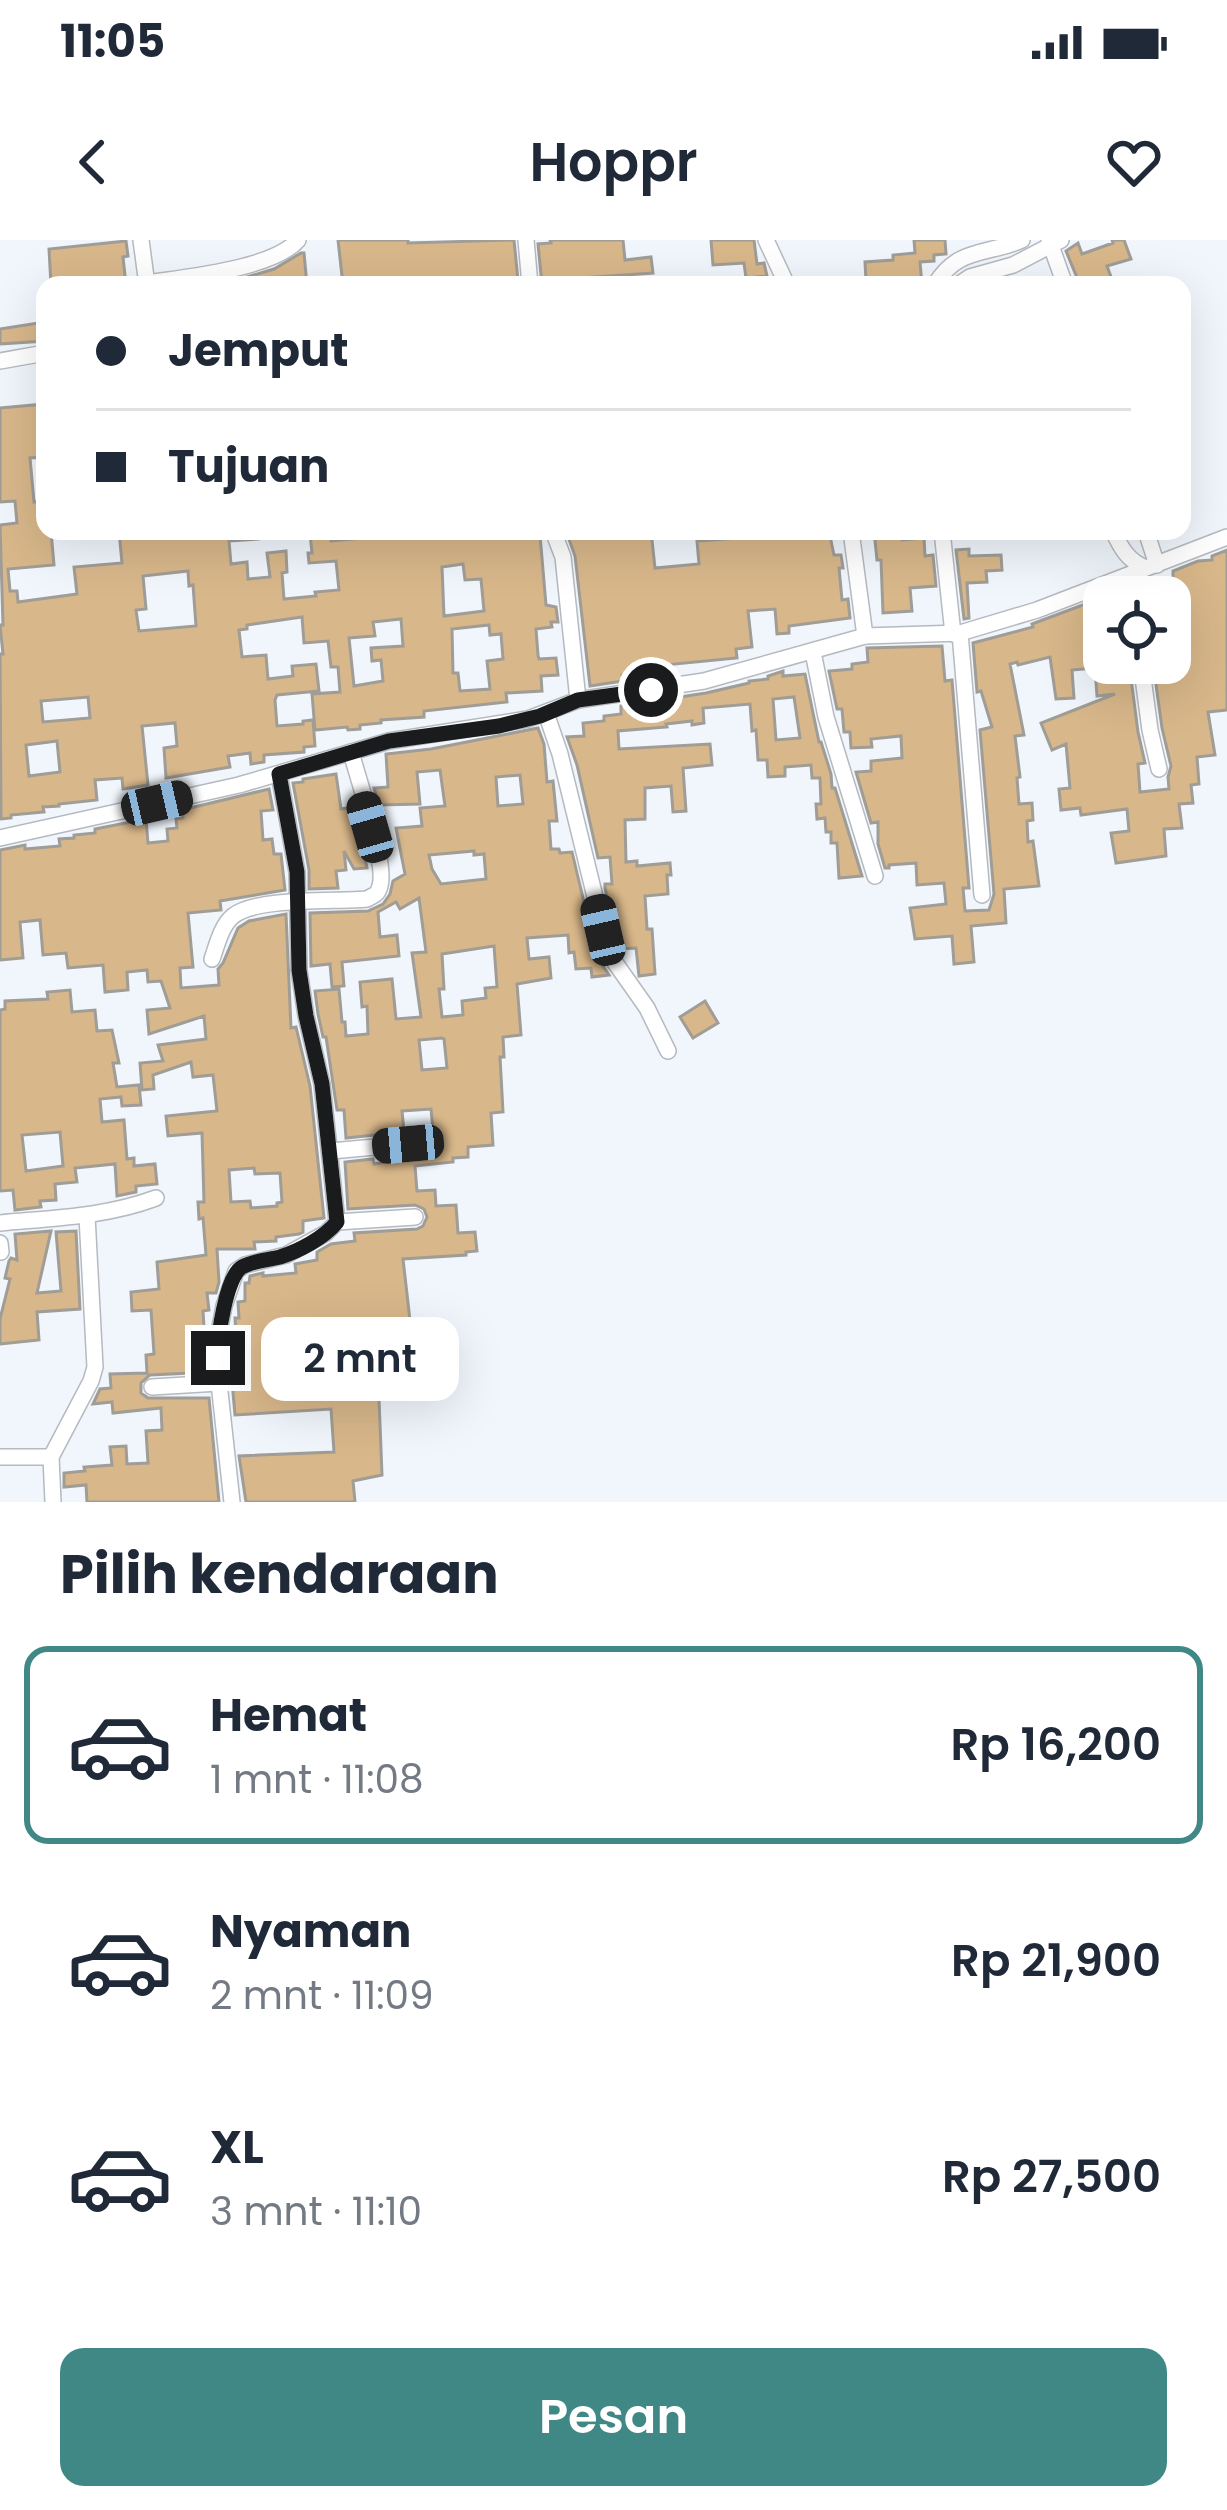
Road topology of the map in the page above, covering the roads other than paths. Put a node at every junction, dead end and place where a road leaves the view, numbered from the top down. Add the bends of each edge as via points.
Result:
1 (141, 240) edge
2 (298, 240) edge
3 (526, 240) edge
4 (766, 240) edge
5 (1022, 240) edge
6 (1054, 242) edge
7 (146, 276) edge
8 (194, 276) edge
9 (529, 276) edge
10 (783, 276) edge
11 (942, 276) edge
12 (975, 276) edge
13 (1062, 276) edge
14 (36, 355) edge
15 (0, 362) edge
16 (1227, 537) edge
17 (556, 540) edge
18 (852, 540) edge
19 (943, 540) edge
20 (1118, 540) edge
21 (1145, 540) edge
22 (1144, 569) junction
23 (1141, 576) edge
24 (949, 634) junction
25 (865, 637) junction
26 (813, 652) junction
27 (1144, 684) edge
28 (578, 700) junction
29 (548, 718) junction
30 (351, 752) junction
31 (1159, 769) dead end
32 (279, 774) junction
33 (0, 838) edge
34 (875, 876) dead end
35 (982, 896) dead end
36 (298, 902) junction
37 (212, 959) dead end
38 (668, 1051) dead end
39 (408, 1144) dead end
40 (331, 1151) junction
41 (156, 1198) dead end
42 (87, 1216) junction
43 (415, 1217) dead end
44 (337, 1222) junction
45 (0, 1223) edge
46 (0, 1243) edge
47 (1, 1252) edge
48 (218, 1383) junction
49 (152, 1387) dead end
50 (0, 1457) edge
51 (51, 1457) junction
52 (53, 1502) edge
53 (232, 1502) edge

1 - 7 street
2 - 8 street via 263,260
3 - 9 street
4 - 10 street
5 - 11 street via 951,263
6 - 12 street
6 - 13 street
14 - 15 street
16 - 22 street
17 - 28 street
18 - 25 street
19 - 24 street
20 - 22 street
21 - 22 street
22 - 23 street
22 - 24 street
24 - 25 street
24 - 35 street
25 - 26 street
26 - 28 street via 704,681
26 - 34 street
27 - 31 street
28 - 29 street
29 - 30 street
29 - 38 street via 609,954
30 - 32 street
30 - 36 street via 382,881 367,899
32 - 33 street
32 - 36 street
36 - 37 street via 236,914
36 - 40 street via 299,970
39 - 40 street
40 - 44 street
41 - 42 street
42 - 45 street
42 - 51 street via 95,1366
43 - 44 street
44 - 48 street via 286,1255 236,1271 217,1343
46 - 47 street
48 - 49 street
48 - 53 street
50 - 51 street
51 - 52 street

